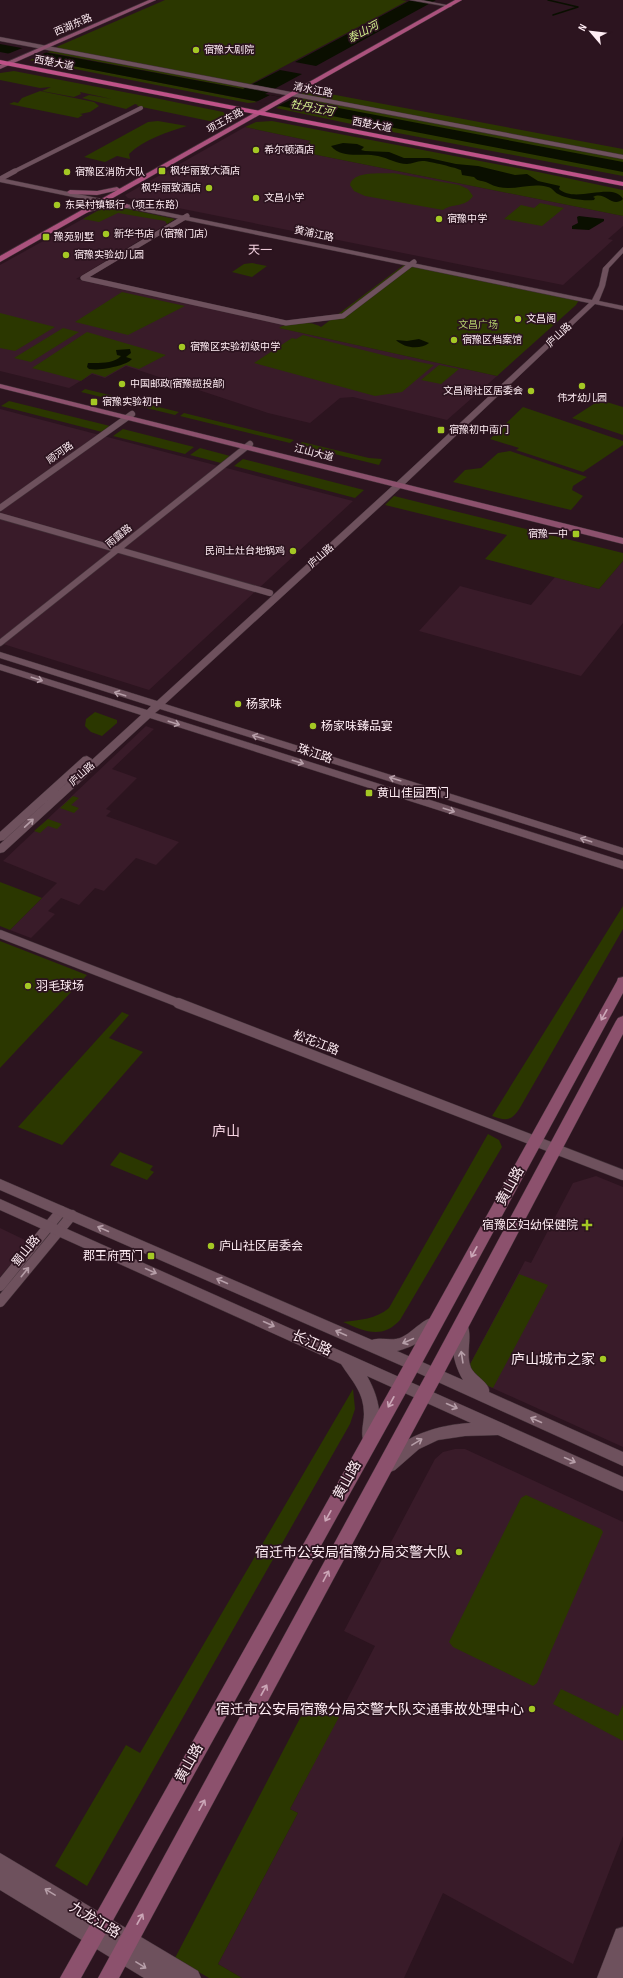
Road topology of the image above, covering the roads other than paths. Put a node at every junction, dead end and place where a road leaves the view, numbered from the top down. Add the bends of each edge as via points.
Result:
1 (146, 0) edge
2 (153, 0) edge
3 (412, 0) edge
4 (423, 0) edge
5 (459, 0) edge
6 (435, 3) junction
7 (449, 4) edge
8 (0, 40) edge
9 (38, 48) junction
10 (4, 62) edge
11 (286, 95) junction
12 (141, 108) dead end
13 (261, 109) junction
14 (623, 157) edge
15 (0, 179) edge
16 (623, 180) edge
17 (623, 184) edge
18 (120, 189) junction
19 (69, 193) junction
20 (101, 200) junction
21 (128, 205) junction
22 (82, 211) junction
23 (186, 217) junction
24 (623, 242) edge
25 (623, 249) edge
26 (0, 254) edge
27 (0, 259) edge
28 (413, 263) junction
29 (592, 300) junction
30 (623, 307) edge
31 (0, 381) edge
32 (0, 386) edge
33 (129, 416) junction
34 (248, 446) junction
35 (397, 482) junction
36 (0, 508) edge
37 (0, 516) edge
38 (623, 534) edge
39 (623, 541) edge
40 (117, 550) junction
41 (270, 593) junction
42 (0, 643) edge
43 (0, 655) edge
44 (0, 667) edge
45 (153, 704) junction
46 (143, 713) junction
47 (226, 727) junction
48 (216, 736) junction
49 (418, 786) junction
50 (408, 797) junction
51 (510, 816) junction
52 (501, 827) junction
53 (0, 838) edge
54 (0, 850) edge
55 (623, 852) edge
56 (623, 865) edge
57 (0, 929) edge
58 (0, 934) edge
59 (623, 981) edge
60 (623, 1021) edge
61 (536, 1139) junction
62 (556, 1147) junction
63 (623, 1170) edge
64 (623, 1175) edge
65 (0, 1184) edge
66 (0, 1204) edge
67 (67, 1213) junction
68 (54, 1228) junction
69 (0, 1286) edge
70 (0, 1302) edge
71 (438, 1317) junction
72 (463, 1320) junction
73 (363, 1342) junction
74 (345, 1358) junction
75 (412, 1364) junction
76 (435, 1374) junction
77 (402, 1384) junction
78 (424, 1394) junction
79 (504, 1405) junction
80 (503, 1430) junction
81 (366, 1446) junction
82 (623, 1459) edge
83 (379, 1478) junction
84 (623, 1484) edge
85 (0, 1862) edge
86 (0, 1879) edge
87 (96, 1929) junction
88 (623, 1936) edge
89 (125, 1946) junction
90 (623, 1962) edge
91 (70, 1978) edge
92 (108, 1978) edge
93 (162, 1978) edge
94 (191, 1978) edge
95 (606, 1978) edge
96 (617, 1978) edge

1 - 9 main road, 西湖东路
2 - 9 main road, 西湖东路
3 - 6 street
4 - 6 street
5 - 7 main road, 项王东路
6 - 7 street
7 - 11 main road, 项王东路
8 - 9 street, 清水江路
9 - 10 main road, 西湖东路
9 - 10 main road, 西湖东路 via 20,58
9 - 11 street, 清水江路
10 - 13 highway, 西楚大道
11 - 13 main road, 项王东路
11 - 14 street, 清水江路
12 - 15 street
13 - 16 highway, 西楚大道
13 - 17 highway, 西楚大道
13 - 18 main road, 项王东路
15 - 19 street
18 - 19 main road via 97,193
18 - 20 main road, 项王东路
18 - 21 main road via 118,198
19 - 20 street
19 - 22 main road via 84,200
20 - 21 street, 黄浦江路
20 - 22 main road, 项王东路
21 - 22 main road via 106,205
21 - 23 street, 黄浦江路
22 - 26 main road, 项王东路
22 - 27 main road, 项王东路
23 - 28 street, 黄浦江路
23 - 28 street via 83,278 286,323 343,316
24 - 29 street, 庐山路 via 599,267
25 - 29 street, 庐山路 via 606,268 602,286
28 - 29 street, 黄浦江路
29 - 30 street, 黄浦江路
29 - 35 street, 庐山路
31 - 33 main road, 江山大道
32 - 33 main road, 江山大道
33 - 34 main road, 江山大道
33 - 36 street, 顺河路
34 - 35 main road, 江山大道
34 - 40 street, 雨露路
35 - 38 main road, 江山大道
35 - 39 main road, 江山大道
35 - 41 street, 庐山路
35 - 45 street, 庐山路
37 - 40 street
40 - 41 street
40 - 42 street, 雨露路
41 - 45 street, 庐山路
45 -> 43 street, 珠江路
44 -> 46 street, 珠江路
45 - 46 street, 庐山路
45 - 47 street, 珠江路
46 -> 48 street, 珠江路
46 - 53 street, 庐山路
54 -> 46 street, 庐山路
47 - 48 street
49 -> 47 street, 珠江路
48 -> 50 street, 珠江路
49 - 50 street
49 - 51 street, 珠江路
50 -> 52 street, 珠江路
51 - 52 street
55 -> 51 street, 珠江路
52 - 56 street, 珠江路
57 - 61 street, 松花江路
58 - 61 street, 松花江路
59 -> 61 main road, 黄山路
60 - 62 main road, 黄山路
61 - 62 street, 松花江路
61 -> 71 main road, 黄山路
62 - 63 street, 松花江路
62 - 64 street, 松花江路
62 - 72 main road, 黄山路
65 - 67 street, 长江路
66 - 68 street, 长江路
67 - 68 street, 蜀山路
73 -> 67 street, 长江路
68 - 69 street, 蜀山路
70 -> 68 street, 蜀山路
68 -> 74 street, 长江路
71 -> 73 street via 424,1332 401,1344 380,1346
71 - 75 main road, 黄山路
72 - 76 main road, 黄山路
79 -> 72 street via 471,1382 466,1375 460,1343
73 - 75 street, 长江路
74 - 77 street, 长江路
74 - 81 street via 356,1370 372,1404 372,1420
75 - 76 street, 长江路
75 - 77 main road, 黄山路
76 - 78 main road, 黄山路
76 - 79 street, 长江路
77 - 78 street, 长江路
77 -> 81 main road, 黄山路
78 -> 80 street, 长江路
78 - 83 main road, 黄山路
82 -> 79 street, 长江路
83 -> 80 street via 403,1451 427,1436 454,1430
80 -> 84 street, 长江路
81 -> 87 main road, 黄山路
89 -> 83 main road, 黄山路
87 -> 85 street, 九龙江路
86 - 87 street, 九龙江路
87 - 89 street, 九龙江路
87 - 91 main road, 黄山路
88 - 95 street
89 - 92 main road, 黄山路
89 -> 93 street, 九龙江路
89 - 94 street, 九龙江路
90 - 96 street

